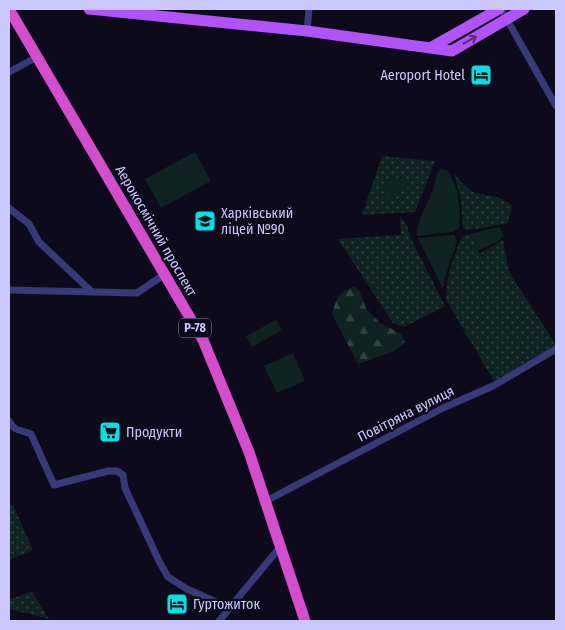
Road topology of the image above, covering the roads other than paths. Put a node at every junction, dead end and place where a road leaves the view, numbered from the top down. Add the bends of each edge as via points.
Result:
1 (9, 9) edge
2 (89, 9) edge
3 (309, 9) edge
4 (500, 9) edge
5 (524, 9) edge
6 (507, 19) junction
7 (306, 31) junction
8 (430, 48) junction
9 (37, 57) junction
10 (9, 72) edge
11 (556, 106) edge
12 (9, 208) edge
13 (165, 274) junction
14 (9, 290) edge
15 (91, 291) junction
16 (556, 349) edge
17 (9, 421) edge
18 (266, 501) junction
19 (280, 547) junction
20 (230, 608) junction
21 (218, 621) edge
22 (305, 621) edge

1 - 9 highway, Аерокосмічний проспект / Р-78
2 - 7 main road
3 - 7 street
4 - 6 street
4 - 8 main road
5 - 6 main road
8 -> 6 main road via 452,50
6 - 11 street
7 - 8 main road
9 - 10 street
9 - 13 highway, Аерокосмічний проспект / Р-78
12 - 15 street via 28,224 39,242
13 - 15 street via 137,293
13 - 18 highway, Аерокосмічний проспект / Р-78 via 203,340
14 - 15 street
16 - 18 street, Повітряна вулиця via 493,386 443,408
17 - 20 street via 17,431 31,434 54,485 108,471 117,471 123,476 125,488 168,576 187,589
18 - 19 highway, Аерокосмічний проспект / Р-78
19 - 20 street
19 - 22 highway, Аерокосмічний проспект / Р-78
20 - 21 street

